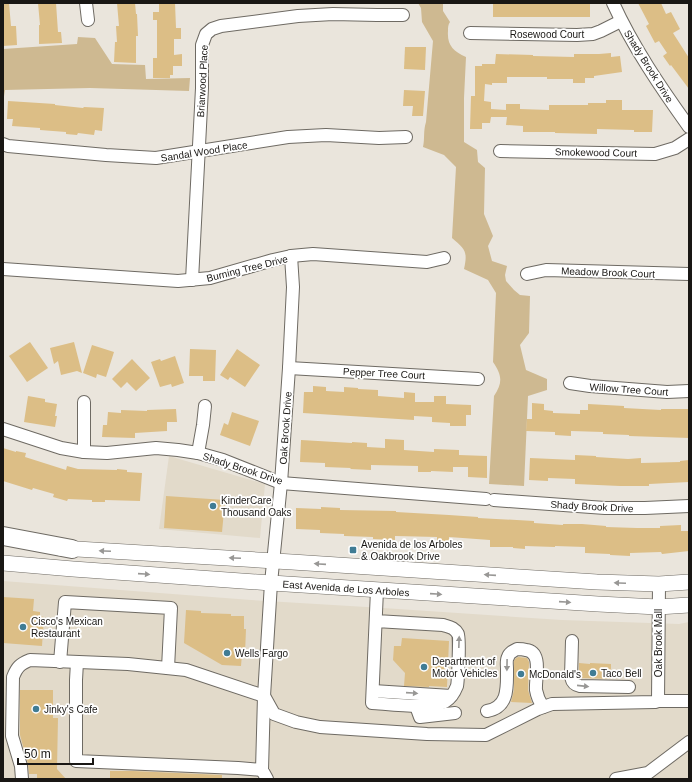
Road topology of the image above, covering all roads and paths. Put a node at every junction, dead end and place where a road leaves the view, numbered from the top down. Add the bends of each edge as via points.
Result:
1 (86, 3) edge
2 (612, 3) edge
3 (403, 15) dead end
4 (88, 20) dead end
5 (621, 21) junction
6 (470, 33) dead end
7 (689, 127) edge
8 (406, 138) dead end
9 (689, 140) edge
10 (3, 144) edge
11 (500, 151) dead end
12 (198, 152) junction
13 (291, 256) junction
14 (444, 258) dead end
15 (3, 269) edge
16 (527, 274) dead end
17 (689, 274) edge
18 (192, 280) junction
19 (290, 368) junction
20 (478, 379) dead end
21 (570, 383) dead end
22 (689, 391) edge
23 (84, 402) dead end
24 (205, 406) dead end
25 (3, 429) edge
26 (84, 452) junction
27 (198, 453) junction
28 (281, 483) junction
29 (689, 506) edge
30 (3, 536) edge
31 (3, 544) edge
32 (72, 549) junction
33 (274, 560) junction
34 (3, 563) edge
35 (689, 582) edge
36 (271, 583) junction
37 (659, 584) junction
38 (377, 590) junction
39 (689, 605) edge
40 (658, 607) junction
41 (376, 621) junction
42 (572, 641) dead end
43 (60, 662) junction
44 (77, 662) junction
45 (168, 668) junction
46 (629, 686) dead end
47 (264, 696) junction
48 (451, 696) junction
49 (373, 697) junction
50 (689, 700) edge
51 (658, 701) junction
52 (416, 706) junction
53 (543, 707) junction
54 (487, 711) dead end
55 (455, 713) dead end
56 (689, 742) edge
57 (264, 775) edge
58 (22, 779) edge
59 (616, 779) edge

1 - 4 street
2 - 5 street, Shady Brook Drive
3 - 12 street, Briarwood Place via 298,16 212,29 206,34 202,45
5 - 6 street, Rosewood Court via 593,34
5 - 7 street, Shady Brook Drive via 658,83
8 - 12 street, Sandal Wood Place via 326,135 288,138
9 - 11 street, Smokewood Court via 675,148 655,154
10 - 12 street, Sandal Wood Place via 156,158
12 - 18 street, Briarwood Place
13 - 14 street, Burning Tree Drive via 313,254 427,262
13 - 18 street, Burning Tree Drive via 210,278
13 - 19 street, Oak Brook Drive via 294,287
15 - 18 street, Burning Tree Drive
16 - 17 street, Meadow Brook Court via 546,270
19 - 20 street, Pepper Tree Court
19 - 28 street, Oak Brook Drive
21 - 22 street, Willow Tree Court via 667,392
23 - 26 street
24 - 27 street
25 - 26 street, Shady Brook Drive via 61,448
26 - 27 street, Shady Brook Drive via 107,453 156,448
27 - 28 street, Shady Brook Drive
28 - 29 street, Shady Brook Drive via 605,508
28 - 33 street, Oak Brook Drive
30 - 32 highway
31 - 32 main road
33 -> 32 main road
33 - 36 street, Oak Brook Drive
37 -> 33 main road
34 -> 36 main road, East Avenida de Los Arboles
35 - 37 main road
36 - 38 main road, East Avenida de Los Arboles
36 - 47 street, Oak Brook Drive
37 - 40 street, Oak Brook Mall
38 -> 40 main road, East Avenida de Los Arboles
38 - 41 street
39 - 40 main road, East Avenida de Los Arboles
40 - 51 street, Oak Brook Mall
48 -> 41 street via 457,685 459,642 459,635 453,628 443,625
41 - 49 street
42 -> 46 street via 571,677 574,684
43 - 44 street
43 - 45 street via 65,602 170,608
43 - 58 street via 30,660 22,664 13,677 12,736
44 - 45 street
44 - 57 street via 76,761 238,768
45 - 47 street via 186,670
47 - 53 street via 274,714 296,722 320,727 427,734 486,735
47 - 57 street, Oak Brook Drive
49 -> 48 street
48 - 52 street via 438,704
49 - 52 street
50 - 51 street
51 - 53 street via 552,704
52 - 55 street via 420,717
53 -> 54 street via 538,700 536,689 537,674 543,665 544,657 539,650 518,649 512,651 507,658 507,687 503,702 497,708
56 - 59 street via 648,773

